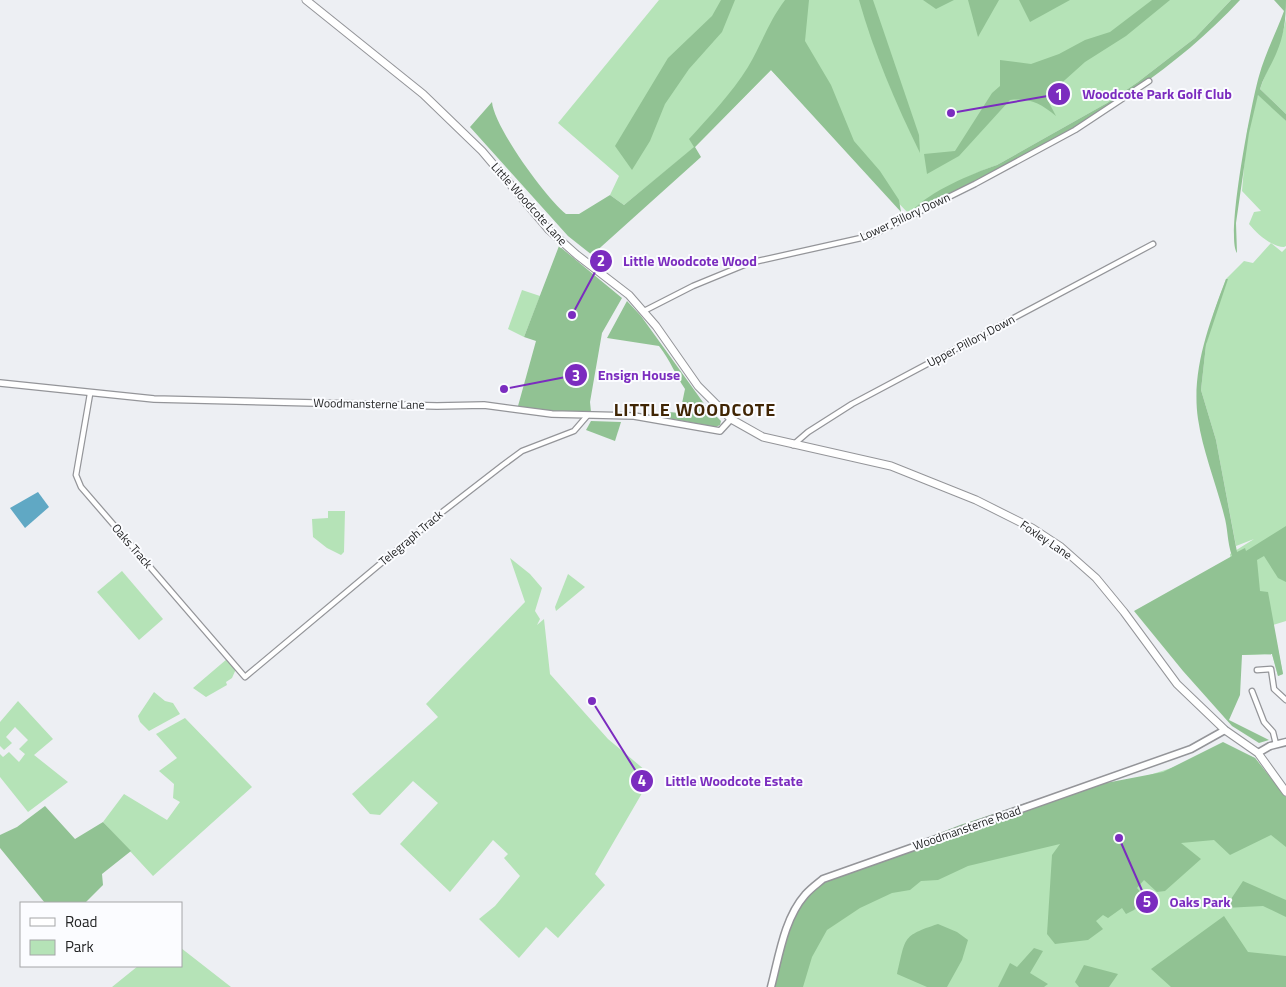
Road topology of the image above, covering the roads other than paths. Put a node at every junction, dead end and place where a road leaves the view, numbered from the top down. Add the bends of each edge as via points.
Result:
1 (306, 0) edge
2 (1149, 81) dead end
3 (1153, 244) dead end
4 (644, 312) junction
5 (0, 383) edge
6 (90, 394) junction
7 (587, 416) junction
8 (731, 419) junction
9 (763, 437) joint
10 (793, 445) junction
11 (1257, 670) dead end
12 (245, 677) joint
13 (1252, 691) dead end
14 (1286, 700) edge
15 (1225, 730) junction
16 (1286, 742) edge
17 (1276, 744) junction
18 (1258, 753) junction
19 (1286, 792) edge
20 (771, 987) edge

1 - 4 main road, Little Woodcote Lane via 423,94 482,151 550,230 576,255 619,286
2 - 4 street, Lower Pillory Down via 1075,130 870,236 748,263 692,286
3 - 10 street, Upper Pillory Down via 852,404
4 - 8 main road, Little Woodcote Lane via 698,386
5 - 6 street, Woodmansterne Lane
6 - 7 street, Woodmansterne Lane via 179,399 484,405
6 - 12 street, Oaks Track via 76,475 81,487
7 - 8 street, Woodmansterne Lane via 634,416 720,431
7 - 12 street, Telegraph Track via 574,431 522,451 440,513
8 - 9 main road, Little Woodcote Lane
9 - 10 main road, Foxley Lane
10 - 15 main road, Foxley Lane via 891,466 976,500 1032,528 1061,547 1096,578 1177,684
11 - 14 street via 1271,670 1274,689
13 - 17 street
15 - 18 main road, Foxley Lane
15 - 20 main road, Woodmansterne Road via 1191,749 823,879 805,895 794,911 784,934
16 - 17 main road
17 - 18 main road
18 - 19 main road, Foxley Lane

